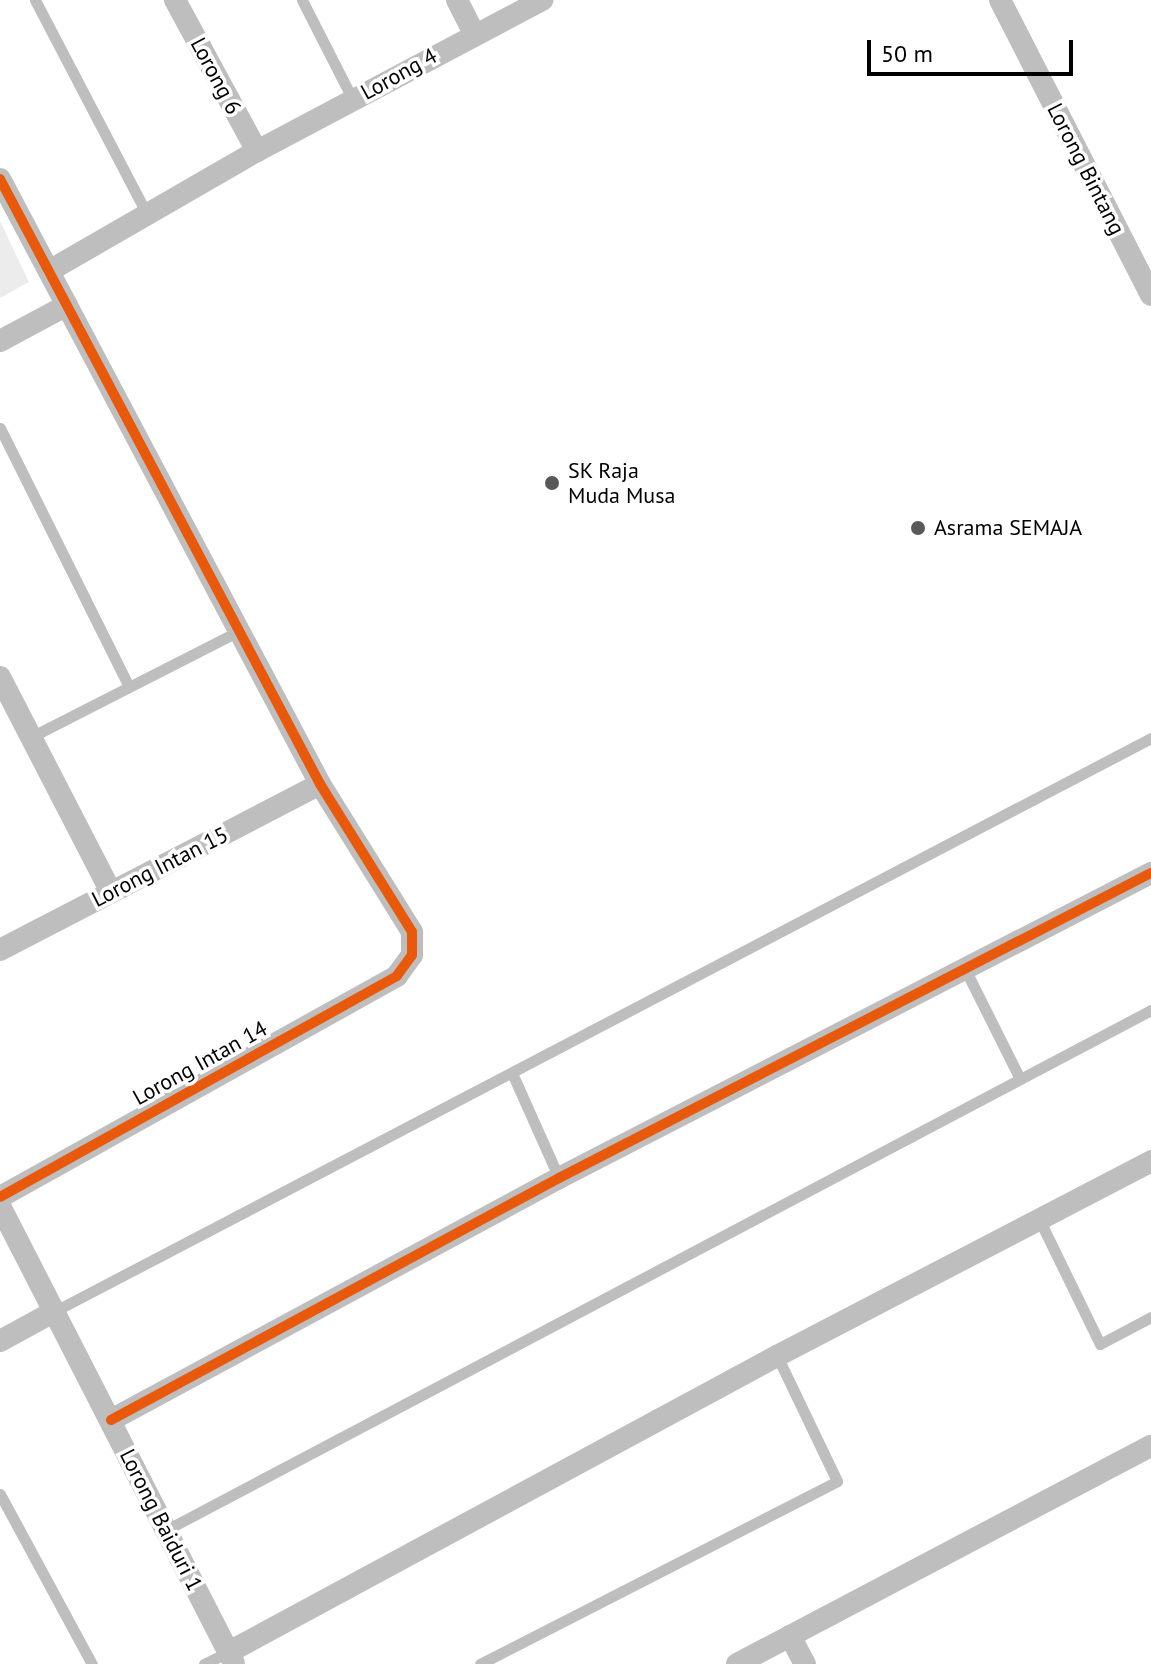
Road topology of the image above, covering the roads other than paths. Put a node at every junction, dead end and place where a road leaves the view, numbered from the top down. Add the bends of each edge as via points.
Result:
1 (35, 0) edge
2 (175, 0) edge
3 (302, 0) edge
4 (457, 0) edge
5 (542, 0) edge
6 (1000, 0) edge
7 (474, 33) junction
8 (353, 100) junction
9 (257, 151) junction
10 (0, 179) edge
11 (148, 217) junction
12 (49, 271) junction
13 (1151, 295) edge
14 (67, 305) junction
15 (0, 341) edge
16 (0, 428) edge
17 (239, 631) junction
18 (0, 677) edge
19 (129, 687) junction
20 (31, 737) junction
21 (1151, 738) edge
22 (320, 784) junction
23 (1151, 873) edge
24 (111, 892) junction
25 (2, 942) edge
26 (965, 969) junction
27 (1151, 1010) edge
28 (512, 1073) junction
29 (1020, 1079) junction
30 (1151, 1161) edge
31 (559, 1178) junction
32 (0, 1197) edge
33 (0, 1206) edge
34 (1039, 1219) junction
35 (55, 1311) junction
36 (1151, 1317) edge
37 (0, 1341) edge
38 (777, 1356) junction
39 (111, 1420) junction
40 (1151, 1446) edge
41 (0, 1494) edge
42 (166, 1530) junction
43 (790, 1636) junction
44 (232, 1658) edge
45 (92, 1664) edge
46 (204, 1664) edge
47 (480, 1664) edge
48 (737, 1664) edge
49 (805, 1664) edge

1 - 11 lane
2 - 9 street, Lorong 6
3 - 8 lane
4 - 7 street
5 - 7 street, Lorong 4
6 - 13 street, Lorong Bintang
7 - 8 street, Lorong 4
8 - 9 street, Lorong 4
9 - 11 street, Lorong 4
10 - 12 street
11 - 12 street, Lorong 4
12 - 14 street
14 - 15 street
14 - 17 street
16 - 19 lane
17 - 19 lane
17 - 22 street
18 - 20 street
19 - 20 lane
20 - 24 street
21 - 28 lane
22 - 24 street, Lorong Intan 15
22 - 32 street, Lorong Intan 14 via 412,932 412,955 397,976
23 - 26 street
24 - 25 street, Lorong Intan 15
26 - 29 lane
26 - 31 street
27 - 29 lane
28 - 31 lane
28 - 35 lane
29 - 42 lane
30 - 34 street
31 - 39 street
33 - 35 street, Lorong Baiduri 1
34 - 36 lane via 1100,1344
34 - 38 street
35 - 37 street
35 - 39 street, Lorong Baiduri 1
38 - 44 street
38 - 47 lane via 837,1481
39 - 42 street, Lorong Baiduri 1
40 - 43 street
41 - 45 lane
42 - 44 street, Lorong Baiduri 1
43 - 48 street
43 - 49 street
44 - 46 lane

